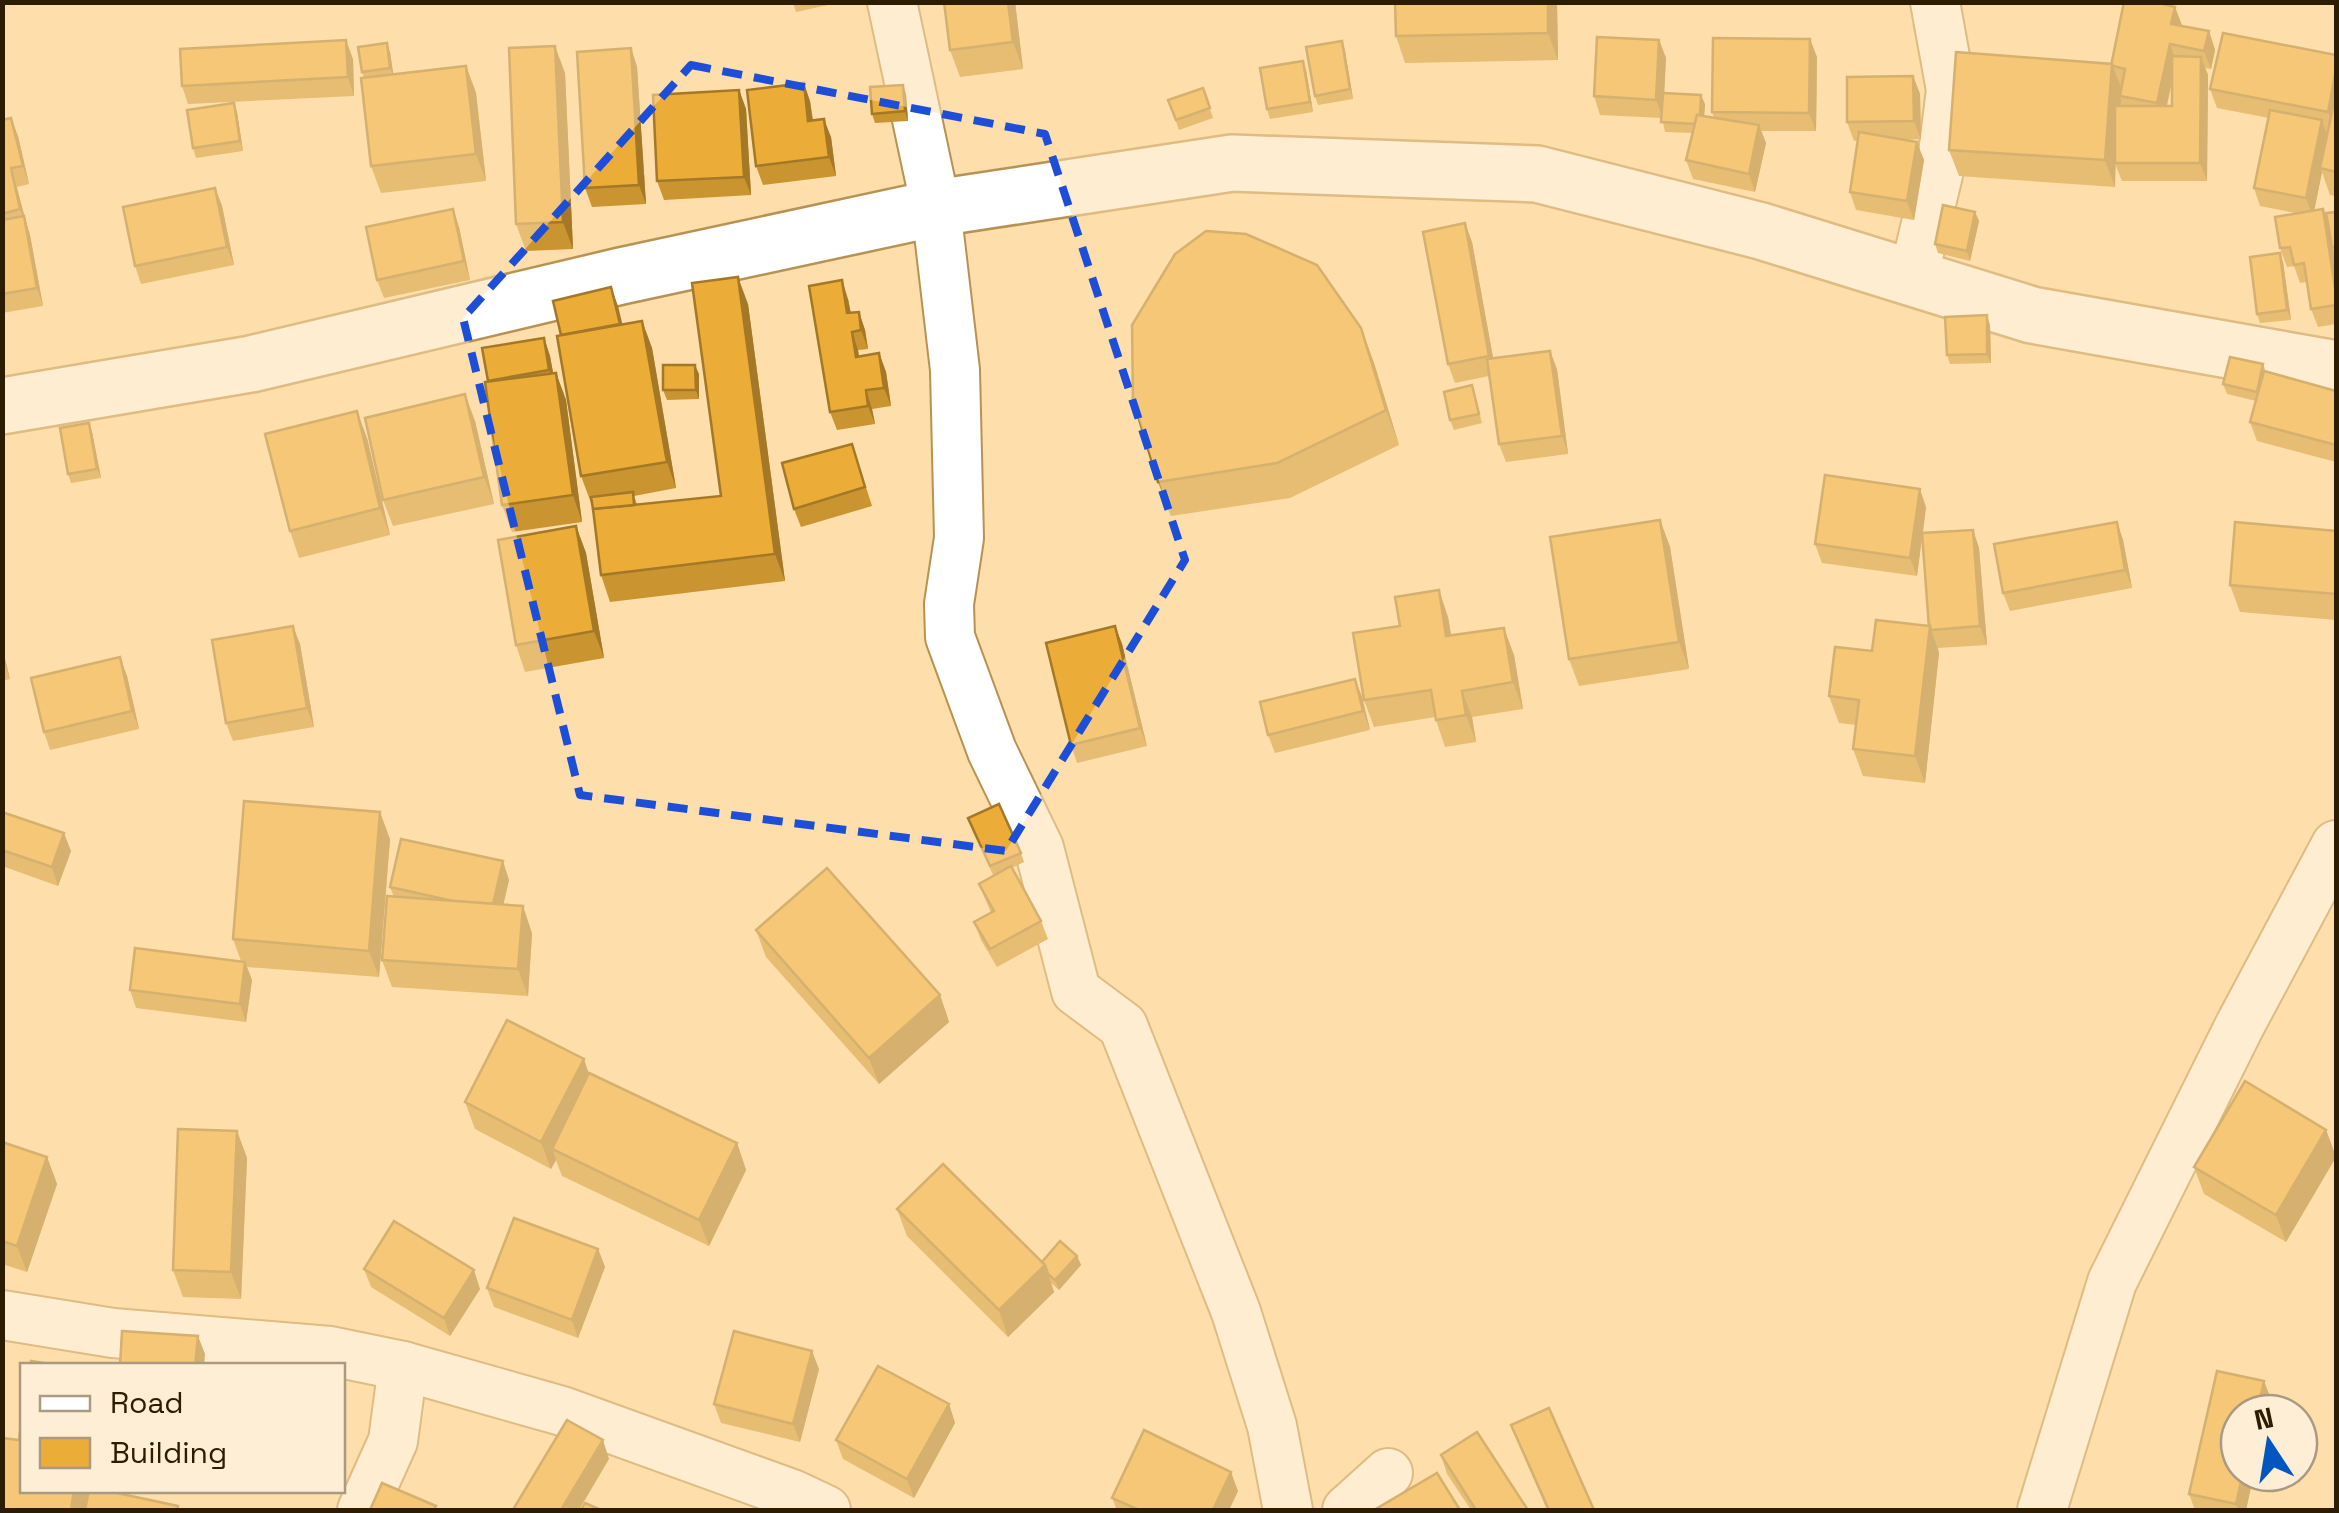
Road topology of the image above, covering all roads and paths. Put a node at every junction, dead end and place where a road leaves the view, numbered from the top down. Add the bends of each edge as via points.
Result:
1 (892, 2) edge
2 (1934, 2) edge
3 (936, 208) junction
4 (1913, 278) junction
5 (2336, 369) edge
6 (2, 406) edge
7 (2336, 845) edge
8 (2, 1316) edge
9 (402, 1366) junction
10 (1388, 1473) dead end
11 (362, 1510) edge
12 (826, 1510) edge
13 (1288, 1510) edge
14 (1347, 1510) edge
15 (2042, 1510) edge

1 - 3 street
2 - 4 street via 1950,90 1943,154
3 - 4 street via 1232,163 1536,174
3 - 6 street via 250,364
3 - 13 street via 955,370 959,538 950,637 992,751 1039,848 1076,991 1123,1026 1236,1312 1272,1426
4 - 5 street via 2032,315
7 - 15 street via 2112,1282
8 - 9 street via 113,1333 330,1351
9 - 11 street via 393,1441
9 - 12 street via 562,1411
10 - 14 street

